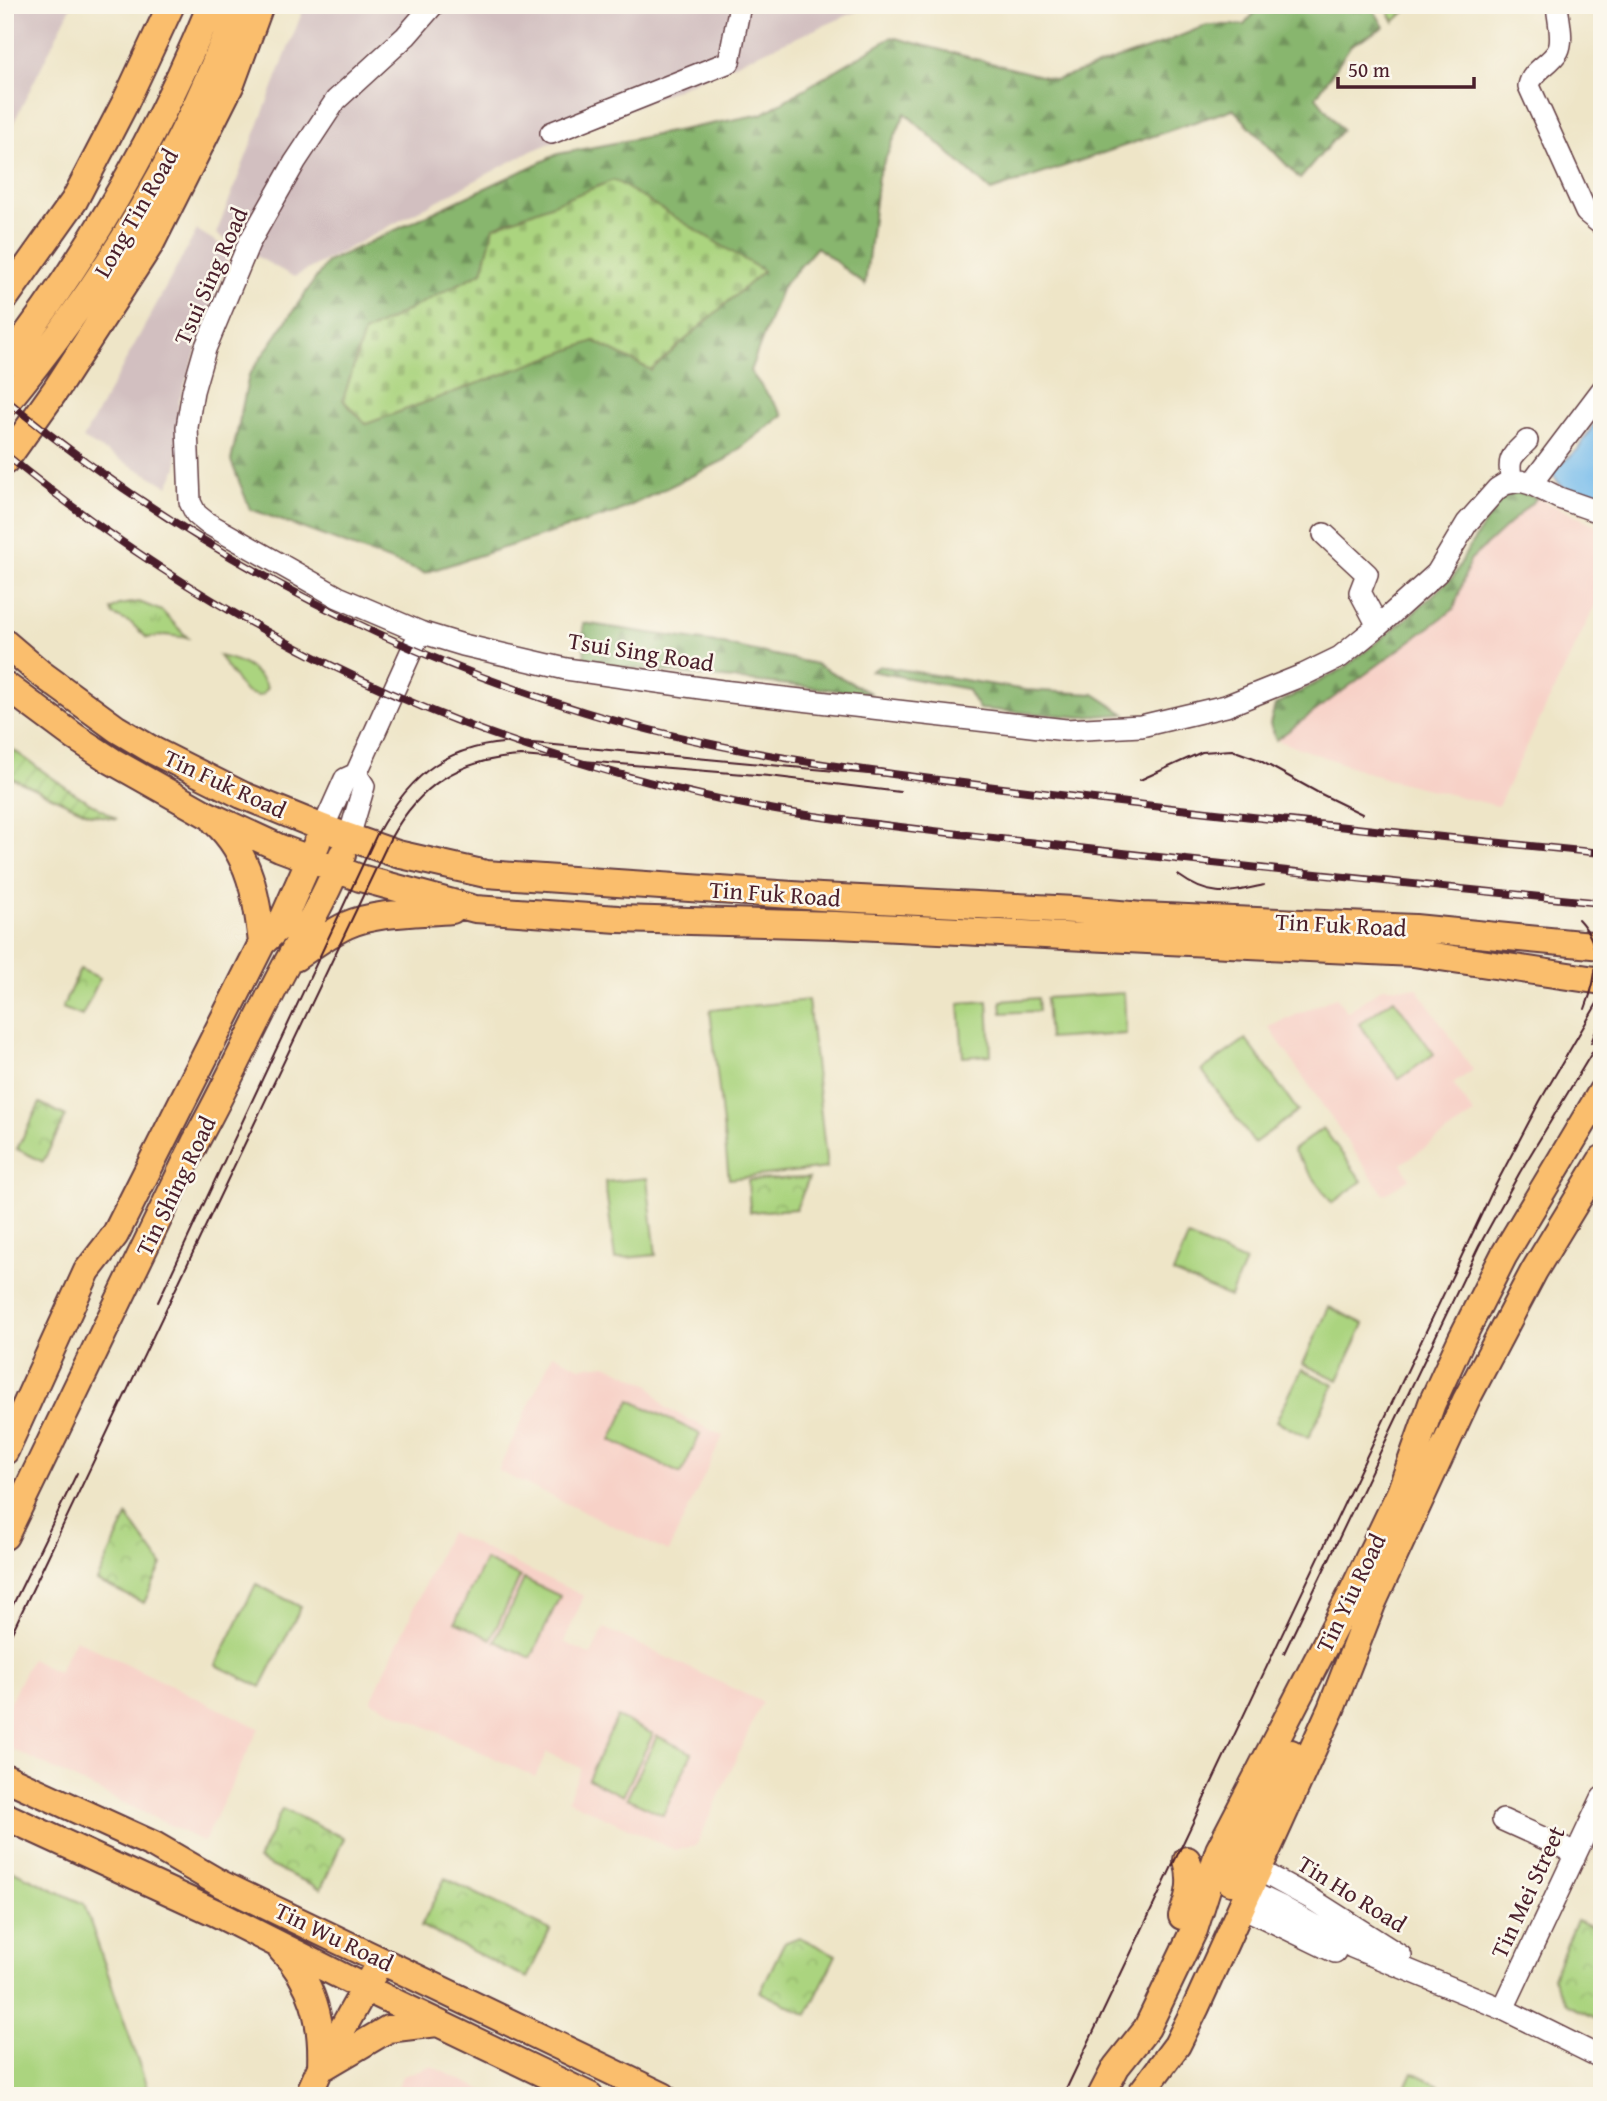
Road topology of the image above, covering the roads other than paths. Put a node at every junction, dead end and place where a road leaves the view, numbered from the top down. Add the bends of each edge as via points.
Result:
1 (172, 5) edge
2 (211, 5) edge
3 (238, 5) edge
4 (260, 5) edge
5 (433, 5) edge
6 (740, 5) edge
7 (1557, 5) edge
8 (551, 133) dead end
9 (1602, 225) edge
10 (5, 298) edge
11 (5, 363) edge
12 (1602, 390) edge
13 (5, 404) edge
14 (1527, 441) dead end
15 (5, 461) edge
16 (1521, 483) junction
17 (1602, 513) edge
18 (1324, 534) dead end
19 (1378, 626) junction
20 (420, 632) junction
21 (5, 643) edge
22 (5, 685) edge
23 (356, 774) junction
24 (206, 814) junction
25 (323, 828) junction
26 (349, 838) junction
27 (310, 858) junction
28 (337, 869) junction
29 (475, 909) junction
30 (262, 943) junction
31 (1602, 946) edge
32 (285, 966) junction
33 (1602, 981) edge
34 (1602, 1091) edge
35 (1602, 1159) edge
36 (151, 1251) junction
37 (26, 1406) junction
38 (5, 1451) edge
39 (5, 1536) edge
40 (5, 1777) edge
41 (1602, 1798) edge
42 (5, 1816) edge
43 (1503, 1820) dead end
44 (1576, 1853) junction
45 (1187, 1860) dead end
46 (1236, 1876) junction
47 (274, 1942) junction
48 (380, 1959) junction
49 (365, 1988) junction
50 (1503, 2009) junction
51 (439, 2023) junction
52 (1602, 2058) edge
53 (320, 2069) junction
54 (1159, 2071) junction
55 (1106, 2086) edge
56 (308, 2096) edge
57 (590, 2096) edge
58 (663, 2096) edge
59 (1139, 2096) edge
60 (1150, 2096) edge

1 - 10 main road via 74,201
2 - 11 main road, Long Tin Road via 167,106 106,218
3 - 13 main road, Long Tin Road via 174,149 132,224 80,306
4 - 15 main road via 231,84 151,243
5 - 20 street, Tsui Sing Road via 336,100 289,174 249,243 205,349 187,427 190,502 206,523 338,597
6 - 8 street via 729,62
7 - 9 street via 1560,43 1531,77 1529,86 1586,212
12 - 16 street, Tsui Sing Road
14 - 16 street via 1510,458 1509,467
16 - 17 street
16 - 19 street, Tsui Sing Road via 1497,489 1467,523 1437,573
18 - 19 street via 1367,574 1360,592
19 - 20 street, Tsui Sing Road via 1340,657 1226,706 1141,726 1066,730 566,669
20 - 23 street
21 - 25 main road, Tin Fuk Road via 39,672 154,751 242,795
22 - 24 main road, Tin Fuk Road via 111,761
23 - 25 street via 345,779
23 - 26 street via 364,786
24 - 27 main road, Tin Fuk Road
24 - 30 main road via 242,857 254,889
25 - 26 main road, Tin Fuk Road
25 - 27 main road, Tin Shing Road
26 - 28 main road, Tin Shing Road
26 - 31 main road, Tin Fuk Road via 486,874 1142,916 1415,928
27 - 28 main road, Tin Fuk Road
27 - 30 main road, Tin Shing Road via 280,926
28 - 29 main road, Tin Fuk Road
28 - 32 main road, Tin Shing Road
29 - 32 main road via 394,915 350,924
29 - 33 main road, Tin Fuk Road via 1413,953
30 - 37 main road, Tin Shing Road via 115,1235 87,1272
32 - 36 main road, Tin Shing Road via 196,1141
34 - 46 main road, Tin Yiu Road via 1504,1255 1462,1338
35 - 46 main road, Tin Yiu Road via 1496,1339 1372,1604 1331,1709
36 - 37 main road via 118,1260 108,1271 66,1359
36 - 39 main road, Tin Shing Road
37 - 38 main road, Tin Shing Road
40 - 48 main road, Tin Wu Road via 154,1845 221,1884
41 - 44 street, Tin Mei Street
42 - 47 main road, Tin Wu Road
43 - 44 street
44 - 50 street, Tin Mei Street
45 - 55 main road via 1191,1874 1186,1907
46 - 50 street, Tin Ho Road via 1352,1947
46 - 54 main road, Tin Yiu Road via 1196,2007
46 - 55 main road, Tin Yiu Road via 1194,1930 1147,2028
47 - 49 main road, Tin Wu Road
47 - 53 main road via 301,1974 318,2014
48 - 49 main road
48 - 58 main road, Tin Wu Road
49 - 51 main road, Tin Wu Road
49 - 53 main road
50 - 52 street, Tin Ho Road
51 - 53 main road via 388,2029
51 - 57 main road, Tin Wu Road
53 - 56 main road
54 - 59 main road, Tin Yiu Road
54 - 60 main road

